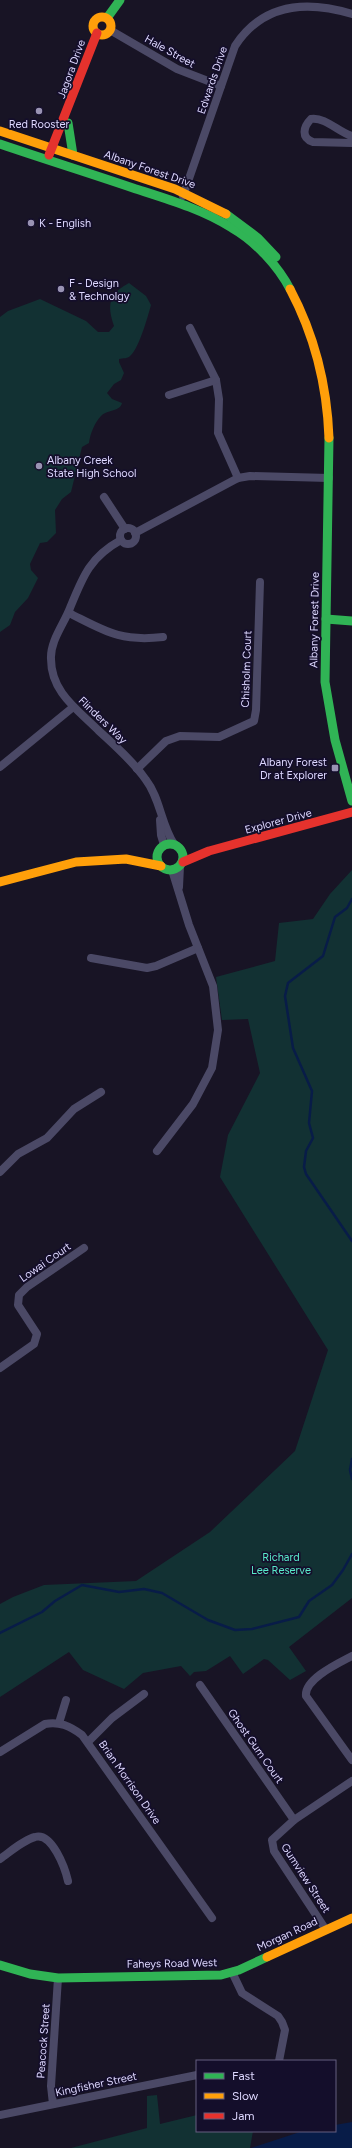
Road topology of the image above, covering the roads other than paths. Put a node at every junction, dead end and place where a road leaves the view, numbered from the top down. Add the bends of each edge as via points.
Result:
1 (120, 0) edge
2 (352, 14) edge
3 (107, 18) junction
4 (110, 30) junction
5 (97, 34) junction
6 (221, 86) junction
7 (67, 118) junction
8 (0, 131) edge
9 (352, 136) edge
10 (352, 143) edge
11 (0, 144) edge
12 (55, 149) junction
13 (73, 155) junction
14 (51, 161) junction
15 (185, 192) junction
16 (181, 204) junction
17 (190, 328) dead end
18 (216, 380) junction
19 (169, 395) dead end
20 (329, 436) junction
21 (238, 478) junction
22 (328, 478) junction
23 (104, 497) dead end
24 (125, 529) junction
25 (135, 533) junction
26 (121, 540) junction
27 (260, 582) dead end
28 (68, 613) junction
29 (326, 619) junction
30 (352, 621) edge
31 (163, 637) dead end
32 (72, 708) junction
33 (0, 766) edge
34 (137, 769) junction
35 (352, 800) edge
36 (352, 812) edge
37 (160, 813) junction
38 (176, 845) junction
39 (161, 848) junction
40 (209, 852) junction
41 (126, 859) junction
42 (181, 864) junction
43 (161, 866) junction
44 (172, 870) junction
45 (0, 882) edge
46 (179, 892) junction
47 (198, 948) junction
48 (91, 958) dead end
49 (101, 1092) dead end
50 (157, 1151) dead end
51 (0, 1172) edge
52 (84, 1248) dead end
53 (0, 1368) edge
54 (352, 1656) edge
55 (200, 1685) dead end
56 (144, 1694) dead end
57 (66, 1700) dead end
58 (59, 1723) junction
59 (88, 1742) junction
60 (0, 1752) edge
61 (352, 1760) edge
62 (352, 1781) edge
63 (294, 1820) junction
64 (0, 1859) edge
65 (68, 1881) dead end
66 (212, 1918) dead end
67 (352, 1918) edge
68 (326, 1930) junction
69 (0, 1965) edge
70 (232, 1972) junction
71 (58, 1978) junction
72 (279, 2060) edge
73 (196, 2075) edge
74 (53, 2104) junction
75 (0, 2115) edge

1 - 3 street
2 - 6 street, Edwards Drive via 334,6 309,1 286,4 272,10 245,30 235,46
3 - 4 street
3 - 5 street via 101,16 94,20 93,28
4 - 5 street via 104,35
4 - 6 street, Hale Street via 177,69
5 - 7 street, Jagora Drive
6 - 15 street, Edwards Drive
7 - 12 street, Jagora Drive via 63,118
7 - 13 street
8 - 12 street, Albany Forest Drive
9 - 10 street via 316,118 311,119 304,129 307,140 313,142
11 - 14 street, Albany Forest Drive
12 - 13 street, Albany Forest Drive
12 - 14 street, Jagora Drive
13 - 15 street, Albany Forest Drive
14 - 16 street, Albany Forest Drive
15 - 16 street, Edwards Drive
15 - 20 street, Albany Forest Drive via 227,212 246,226 268,248 300,292 318,333 325,357 333,416
16 - 20 street, Albany Forest Drive via 233,228 271,262 288,285 304,315 317,350
17 - 18 street
18 - 19 street
18 - 21 street via 219,399 218,433
20 - 22 street, Albany Forest Drive
21 - 22 street
21 - 25 street
22 - 29 street, Albany Forest Drive
23 - 24 street
24 - 25 street
24 - 26 street via 121,534
25 - 26 street via 136,539 131,544 125,544
26 - 28 street, Flinders Way via 104,550 90,565
27 - 34 street, Chisholm Court via 254,721 219,737 180,736 166,741
28 - 31 street via 114,635 141,640
28 - 32 street, Flinders Way via 56,637 50,658 55,682
29 - 30 street
29 - 35 street, Albany Forest Drive via 327,696
32 - 33 street
32 - 34 street, Flinders Way
34 - 37 street, Flinders Way via 153,792
36 - 40 street, Explorer Drive
37 - 38 street, Flinders Way via 168,834
37 - 39 street, Flinders Way
38 - 39 street
38 - 40 street, Explorer Drive
38 - 42 street via 183,854
39 - 41 street
39 - 43 street via 157,859
40 - 42 street, Explorer Drive
41 - 43 street
41 - 45 street via 76,862
42 - 44 street
42 - 46 street
43 - 44 street
44 - 46 street
46 - 47 street
47 - 48 street via 147,968
47 - 50 street via 213,986 218,1030 212,1068 193,1104
49 - 51 street via 74,1110 47,1138 18,1154
52 - 53 street, Lowai Court via 19,1295 18,1305 36,1334 34,1344
54 - 61 street via 311,1682 306,1688 306,1696
55 - 63 street, Ghost Gum Court
56 - 59 street via 112,1718
57 - 58 street
58 - 59 street, Brian Morrison Drive via 74,1730
58 - 60 street via 37,1728
59 - 66 street, Brian Morrison Drive
62 - 63 street, Gumview Street
63 - 68 street, Gumview Street via 275,1836 272,1845
64 - 65 street via 35,1836 42,1836 65,1866
67 - 68 street, Morgan Road
68 - 70 street, Morgan Road
69 - 71 street, Faheys Road West via 30,1974
70 - 71 street, Faheys Road West
70 - 72 street, Faheys Road West via 242,1993 278,2016 282,2022 285,2030
71 - 74 street, Peacock Street via 51,2086
73 - 74 street, Kingfisher Street
74 - 75 street, Kingfisher Street

